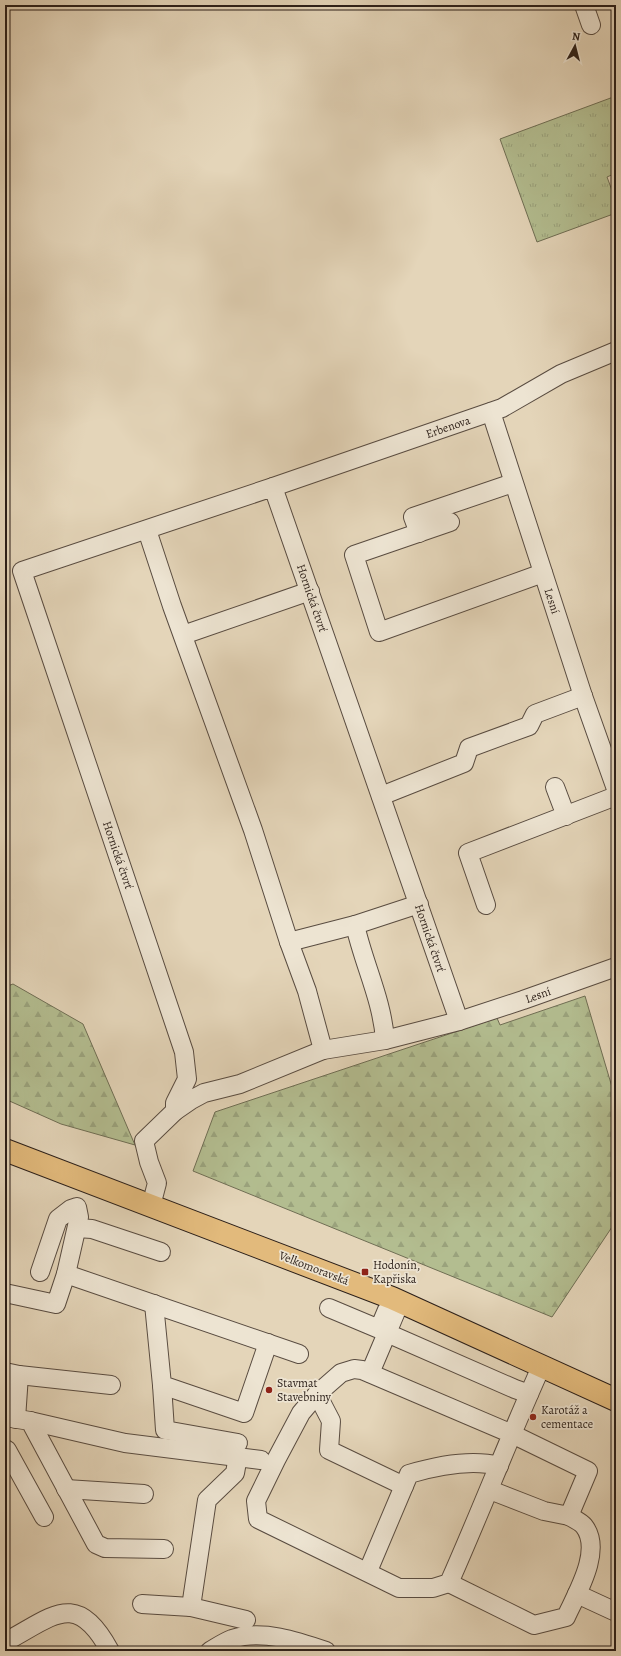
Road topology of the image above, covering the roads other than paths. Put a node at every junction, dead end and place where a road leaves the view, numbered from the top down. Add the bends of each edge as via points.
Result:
1 (584, 5) edge
2 (591, 24) dead end
3 (616, 351) edge
4 (491, 412) junction
5 (513, 483) junction
6 (273, 487) junction
7 (450, 522) dead end
8 (147, 530) junction
9 (419, 533) junction
10 (543, 573) junction
11 (310, 591) junction
12 (182, 635) junction
13 (584, 696) junction
14 (555, 786) dead end
15 (616, 789) edge
16 (381, 796) junction
17 (616, 796) edge
18 (566, 816) junction
19 (419, 904) junction
20 (486, 905) dead end
21 (355, 925) junction
22 (289, 942) junction
23 (616, 967) edge
24 (459, 1021) junction
25 (385, 1040) junction
26 (323, 1050) junction
27 (187, 1079) junction
28 (204, 1093) junction
29 (175, 1111) junction
30 (5, 1150) edge
31 (87, 1181) junction
32 (151, 1206) junction
33 (77, 1207) junction
34 (77, 1228) junction
35 (161, 1252) dead end
36 (40, 1272) dead end
37 (66, 1274) junction
38 (5, 1293) edge
39 (396, 1300) junction
40 (154, 1304) junction
41 (329, 1308) dead end
42 (387, 1333) junction
43 (268, 1343) junction
44 (299, 1354) dead end
45 (541, 1367) junction
46 (12, 1373) edge
47 (370, 1373) junction
48 (162, 1384) junction
49 (111, 1385) dead end
50 (317, 1394) junction
51 (529, 1394) junction
52 (616, 1400) edge
53 (17, 1419) edge
54 (512, 1434) junction
55 (5, 1449) edge
56 (238, 1450) junction
57 (261, 1460) dead end
58 (499, 1466) junction
59 (404, 1486) junction
60 (66, 1489) junction
61 (490, 1490) junction
62 (144, 1494) dead end
63 (569, 1516) junction
64 (44, 1517) dead end
65 (164, 1549) dead end
66 (368, 1571) junction
67 (449, 1583) junction
68 (577, 1594) junction
69 (142, 1604) dead end
70 (191, 1606) junction
71 (616, 1612) edge
72 (246, 1620) dead end
73 (5, 1642) edge
74 (110, 1651) edge
75 (210, 1651) edge
76 (326, 1651) edge

1 - 2 street
3 - 4 street, Erbenova via 561,374
4 - 5 street, Lesní
4 - 6 street, Erbenova
5 - 9 street via 413,517
5 - 10 street, Lesní
6 - 8 street, Hornická čtvrť
6 - 11 street, Hornická čtvrť
7 - 9 street
8 - 12 street
8 - 27 street, Hornická čtvrť via 22,571 184,1052
9 - 10 street via 354,555 379,632
10 - 13 street, Lesní
11 - 12 street
11 - 16 street, Hornická čtvrť
12 - 22 street via 253,830
13 - 15 street, Lesní
13 - 16 street via 535,714 529,726 469,748 464,763
14 - 18 street
16 - 19 street, Hornická čtvrť
17 - 18 street
18 - 20 street via 468,853
19 - 21 street
19 - 24 street, Hornická čtvrť
21 - 22 street
21 - 25 street via 381,1009
22 - 26 street via 307,991
23 - 24 street, Lesní
24 - 25 street
25 - 26 street
26 - 28 street via 246,1082
27 - 28 street
27 - 29 street via 175,1103
28 - 29 street
29 - 32 street via 144,1141 157,1183
30 - 31 main road, Velkomoravská
31 - 32 main road, Velkomoravská
31 - 33 street
32 - 39 main road, Velkomoravská
33 - 34 street
33 - 36 street via 58,1219
34 - 35 street via 92,1229
34 - 37 street
37 - 38 street via 56,1304
37 - 40 street
39 - 41 street via 379,1329
39 - 42 street
39 - 45 main road, Velkomoravská
40 - 43 street
40 - 48 street
42 - 47 street
42 - 51 street
43 - 44 street
43 - 48 street via 244,1413
45 - 51 street
45 - 52 main road, Velkomoravská
46 - 49 street
46 - 53 street
47 - 50 street via 346,1370
47 - 54 street
48 - 56 street via 165,1430
50 - 59 street via 331,1421 329,1450
50 - 66 street via 301,1414 256,1501 258,1519
51 - 54 street
53 - 56 street via 125,1443
53 - 60 street
54 - 58 street
54 - 63 street via 588,1471
55 - 64 street
56 - 57 street
56 - 70 street via 235,1473 207,1500
58 - 59 street via 478,1462 425,1469 409,1474
58 - 61 street
59 - 66 street
60 - 62 street
60 - 65 street via 100,1547
61 - 63 street via 544,1511
61 - 67 street
63 - 68 street via 584,1525 588,1532 591,1552
66 - 67 street via 399,1588 433,1588
67 - 68 street via 534,1625 566,1617
68 - 71 street
69 - 70 street
70 - 72 street
73 - 74 street via 57,1614 77,1613 100,1633
75 - 76 street via 231,1640 260,1635 300,1642

